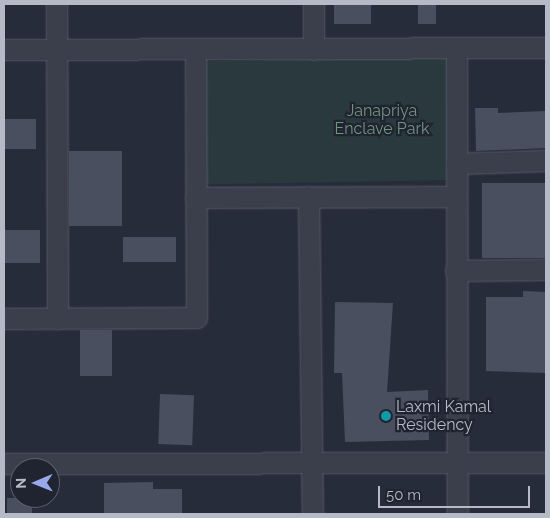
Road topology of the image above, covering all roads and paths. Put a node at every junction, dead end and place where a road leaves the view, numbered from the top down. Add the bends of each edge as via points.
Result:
1 (57, 4) edge
2 (314, 4) edge
3 (546, 48) edge
4 (56, 49) junction
5 (456, 49) junction
6 (4, 50) edge
7 (314, 50) junction
8 (196, 52) junction
9 (546, 161) edge
10 (457, 164) junction
11 (309, 197) junction
12 (457, 197) junction
13 (196, 198) junction
14 (546, 270) edge
15 (456, 271) junction
16 (4, 319) edge
17 (58, 319) junction
18 (311, 463) junction
19 (546, 463) edge
20 (4, 464) edge
21 (457, 465) junction
22 (313, 514) edge
23 (458, 514) edge

1 - 4 street
2 - 7 street
3 - 5 street
4 - 6 street
4 - 8 street
4 - 17 street
5 - 7 street
5 - 10 street
7 - 8 street
8 - 13 street
9 - 10 street
10 - 12 street
11 - 12 street
11 - 13 street
11 - 18 street
12 - 15 street
13 - 17 street via 197,318
14 - 15 street
15 - 21 street
16 - 17 street
18 - 20 street
18 - 21 street
18 - 22 street
19 - 21 street
21 - 23 street

